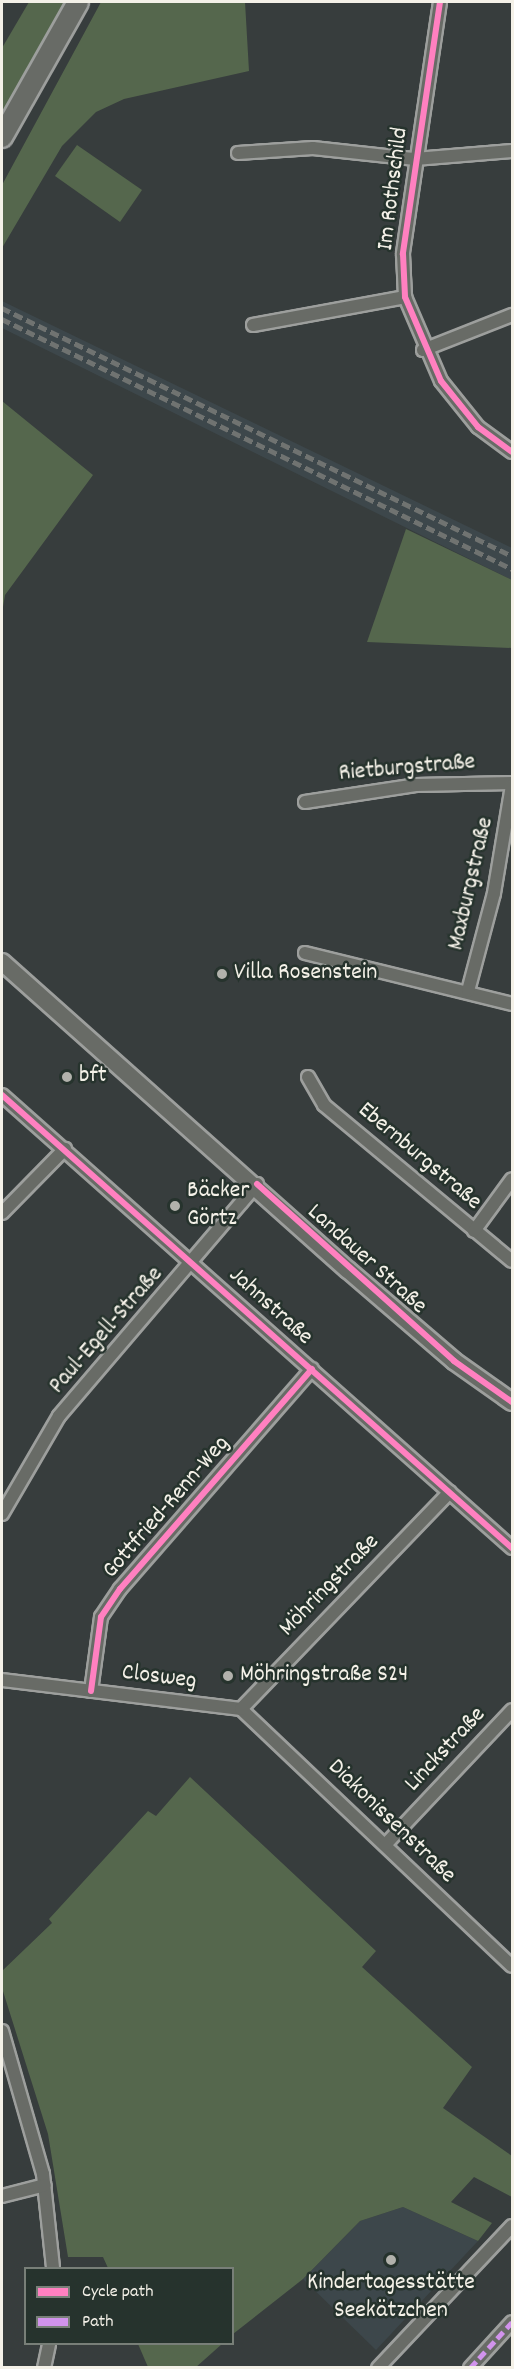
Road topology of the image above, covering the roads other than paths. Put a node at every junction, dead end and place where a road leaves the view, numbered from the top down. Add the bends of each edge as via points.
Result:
1 (78, 2) edge
2 (440, 2) edge
3 (2, 137) edge
4 (513, 151) edge
5 (238, 153) dead end
6 (415, 159) junction
7 (405, 297) junction
8 (513, 315) edge
9 (253, 325) dead end
10 (423, 350) junction
11 (513, 452) edge
12 (513, 784) edge
13 (305, 802) dead end
14 (305, 953) dead end
15 (2, 962) edge
16 (468, 991) junction
17 (513, 1004) edge
18 (308, 1077) dead end
19 (2, 1095) edge
20 (65, 1149) junction
21 (513, 1179) edge
22 (257, 1184) junction
23 (2, 1213) edge
24 (474, 1231) junction
25 (513, 1261) edge
26 (194, 1263) junction
27 (312, 1369) junction
28 (513, 1402) edge
29 (450, 1492) junction
30 (2, 1514) edge
31 (513, 1548) edge
32 (2, 1680) edge
33 (91, 1691) junction
34 (241, 1708) junction
35 (513, 1710) edge
36 (385, 1845) junction
37 (513, 1966) edge
38 (2, 2031) edge
39 (45, 2185) junction
40 (2, 2196) edge
41 (513, 2226) edge
42 (52, 2267) edge
43 (513, 2322) edge
44 (49, 2345) edge
45 (44, 2367) edge
46 (378, 2367) edge
47 (470, 2367) edge

1 - 3 main road
2 - 6 street, Im Rothschild
4 - 6 street
5 - 6 street via 314,148
6 - 7 street, Im Rothschild via 402,254
7 - 9 street
7 - 10 street, Im Rothschild
8 - 10 street
10 - 11 street, Im Rothschild via 460,408
12 - 13 street, Rietburgstraße via 416,785
12 - 16 street, Maxburgstraße via 494,893
14 - 16 street
15 - 22 main road, Landauer Straße
16 - 17 street
18 - 24 street, Ebernburgstraße via 324,1105
19 - 20 street, Jahnstraße
20 - 23 street
20 - 26 street, Jahnstraße
21 - 24 street
22 - 26 street, Paul-Egell-Straße
22 - 28 main road, Landauer Straße via 454,1361
24 - 25 street, Ebernburgstraße
26 - 27 street, Jahnstraße
26 - 30 street, Paul-Egell-Straße via 60,1416
27 - 29 street, Jahnstraße
27 - 33 street, Gottfried-Renn-Weg via 120,1589 101,1617
29 - 31 street, Jahnstraße
29 - 34 street, Möhringstraße
32 - 33 street, Closweg
33 - 34 street, Closweg
34 - 36 street, Diakonissenstraße
35 - 36 street, Linckstraße
36 - 37 street, Diakonissenstraße
38 - 39 street
39 - 40 street
39 - 42 street
41 - 46 street
43 - 47 street
44 - 45 street

